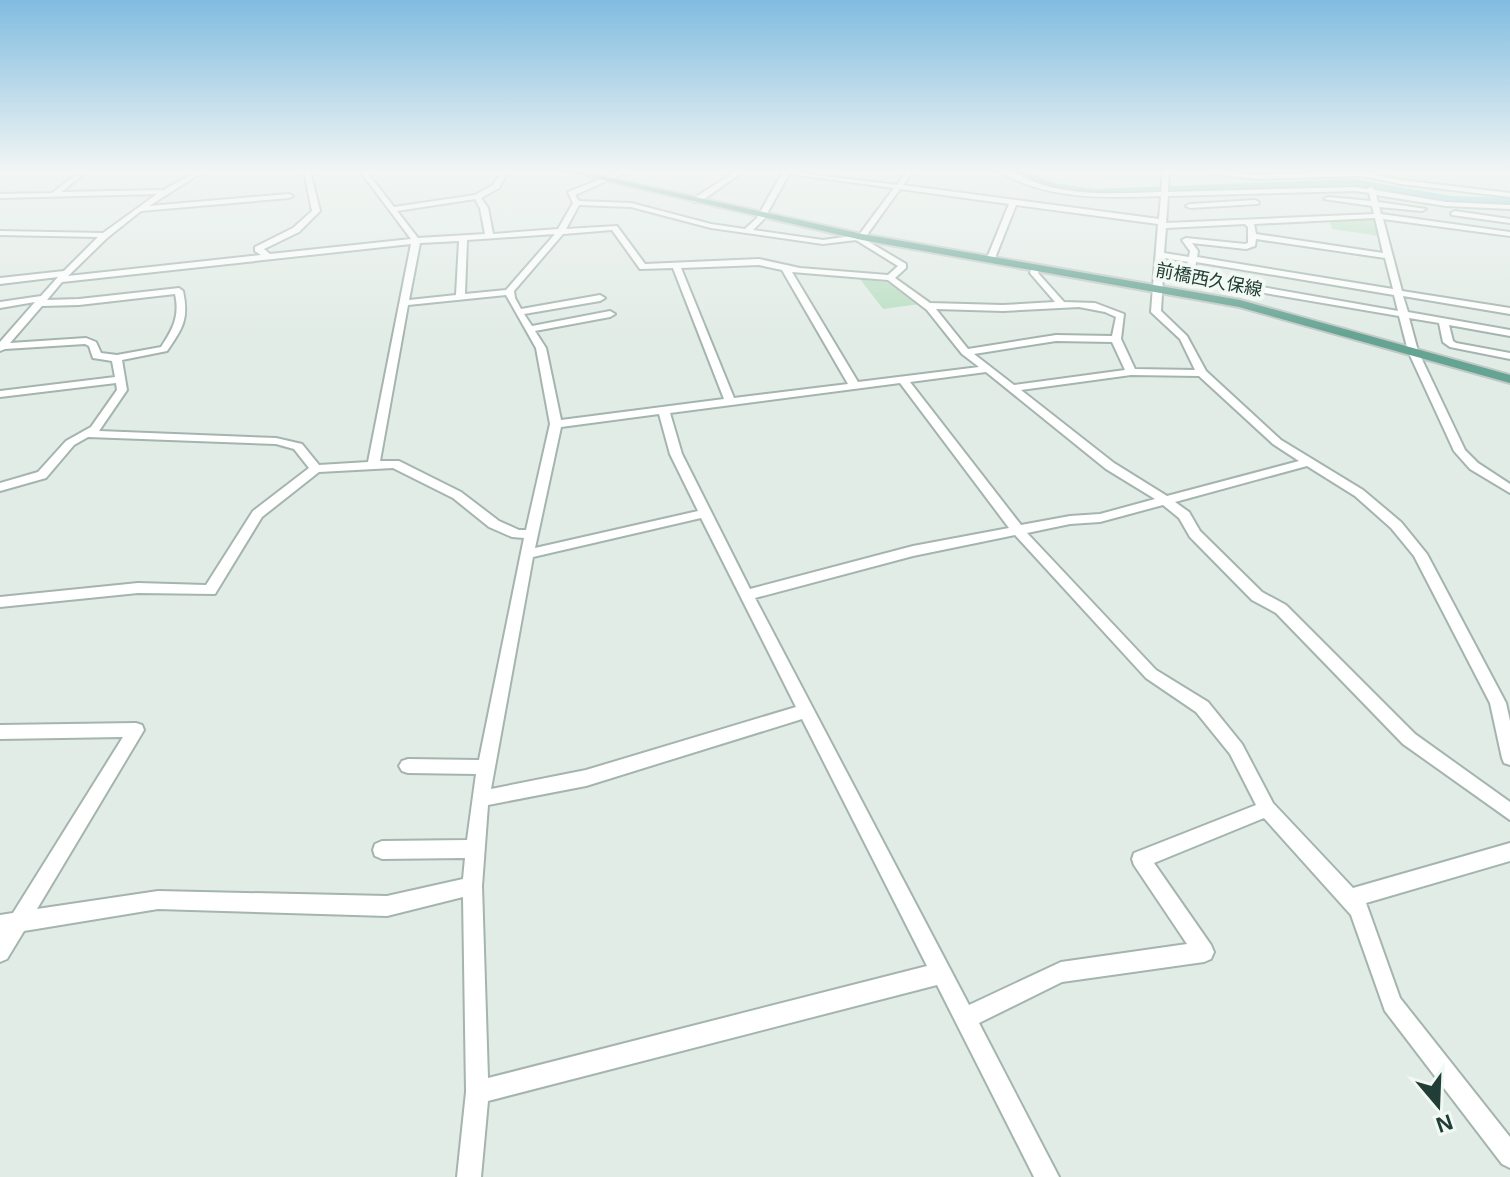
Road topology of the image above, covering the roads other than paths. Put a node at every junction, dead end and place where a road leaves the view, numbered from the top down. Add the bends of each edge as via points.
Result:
1 (117, 226) edge
2 (300, 226) edge
3 (406, 226) edge
4 (488, 226) edge
5 (564, 226) edge
6 (711, 226) edge
7 (752, 226) edge
8 (809, 226) edge
9 (869, 226) edge
10 (1004, 226) edge
11 (1162, 226) edge
12 (1252, 226) edge
13 (1300, 226) edge
14 (1380, 226) edge
15 (1450, 226) edge
16 (747, 231) junction
17 (0, 233) edge
18 (560, 233) junction
19 (1510, 234) edge
20 (105, 235) junction
21 (1253, 236) junction
22 (490, 237) junction
23 (463, 238) junction
24 (860, 238) junction
25 (416, 241) junction
26 (1302, 244) junction
27 (1160, 255) junction
28 (1388, 256) junction
29 (268, 257) junction
30 (991, 258) junction
31 (1192, 260) junction
32 (676, 265) junction
33 (1036, 267) junction
34 (786, 269) junction
35 (62, 277) junction
36 (890, 278) junction
37 (0, 281) edge
38 (1157, 288) junction
39 (1397, 291) junction
40 (510, 292) junction
41 (460, 298) junction
42 (600, 298) dead end
43 (42, 301) junction
44 (405, 303) junction
45 (1061, 304) junction
46 (0, 305) edge
47 (927, 306) junction
48 (1510, 311) edge
49 (519, 312) junction
50 (610, 314) dead end
51 (1403, 315) junction
52 (1443, 322) junction
53 (529, 329) junction
54 (1510, 333) edge
55 (1116, 339) junction
56 (1, 347) edge
57 (1413, 351) junction
58 (966, 352) junction
59 (1510, 356) edge
60 (117, 358) junction
61 (988, 369) junction
62 (1131, 372) junction
63 (1202, 373) junction
64 (120, 379) junction
65 (1510, 379) edge
66 (904, 381) junction
67 (855, 387) junction
68 (1013, 388) junction
69 (0, 394) edge
70 (730, 402) junction
71 (664, 411) junction
72 (556, 424) junction
73 (85, 434) junction
74 (1309, 462) junction
75 (373, 465) junction
76 (316, 469) junction
77 (0, 487) edge
78 (1510, 489) edge
79 (1165, 502) junction
80 (705, 513) junction
81 (1018, 531) junction
82 (531, 534) junction
83 (527, 554) junction
84 (746, 595) junction
85 (0, 602) edge
86 (805, 711) junction
87 (0, 732) edge
88 (1510, 758) edge
89 (408, 766) dead end
90 (486, 767) junction
91 (480, 799) junction
92 (1267, 809) junction
93 (1510, 812) edge
94 (476, 849) junction
95 (382, 850) dead end
96 (1510, 852) edge
97 (472, 886) junction
98 (1349, 899) junction
99 (8, 924) edge
100 (0, 952) edge
101 (942, 973) junction
102 (965, 1018) junction
103 (477, 1092) junction
104 (1510, 1156) edge
105 (469, 1177) edge
106 (1047, 1177) edge

1 - 20 street
2 - 29 street via 258,249
3 - 25 street
4 - 22 street
5 - 18 street
6 - 16 street
7 - 16 street
8 - 24 main road, 前橋西久保線
9 - 24 street
10 - 30 street
11 - 27 street
12 - 21 street
13 - 26 street
14 - 28 street
15 - 19 street
16 - 24 street via 823,242
17 - 20 street
18 - 22 street
18 - 32 street via 614,228 643,267
18 - 40 street
20 - 35 street
21 - 26 street
21 - 31 street via 1246,247 1186,240 1194,251
22 - 23 street
23 - 25 street
23 - 41 street
24 - 30 main road, 前橋西久保線
24 - 36 street via 903,266
25 - 29 street
25 - 44 street
26 - 28 street
27 - 31 street
27 - 38 street
28 - 39 street
29 - 35 street
30 - 33 main road, 前橋西久保線
31 - 39 street
31 - 51 street via 1189,277
32 - 34 street via 759,262
32 - 70 street
33 - 38 main road, 前橋西久保線
33 - 45 street via 1038,280
34 - 36 street
34 - 67 street
35 - 37 street
35 - 43 street
36 - 47 street
38 - 57 main road, 前橋西久保線 via 1288,315
38 - 63 street via 1156,312 1184,338
39 - 48 street
39 - 51 street
40 - 41 street
40 - 49 street
41 - 44 street
42 - 49 street
43 - 46 street
43 - 56 street
43 - 60 street via 179,291 183,322 164,349
44 - 75 street
45 - 47 street
45 - 55 street via 1114,311 1121,316
47 - 58 street
49 - 53 street
50 - 53 street
51 - 52 street
51 - 57 street
52 - 54 street
52 - 59 street via 1453,345
53 - 72 street via 541,348
55 - 58 street via 1056,338
55 - 62 street
56 - 60 street via 86,341 97,356
57 - 65 main road, 前橋西久保線
57 - 78 street via 1460,451
58 - 61 street
60 - 64 street
61 - 66 street
61 - 68 street
62 - 63 street
62 - 68 street
63 - 74 street via 1277,442
64 - 69 street
64 - 73 street via 117,401
66 - 67 street
66 - 81 street
67 - 70 street
68 - 79 street via 1110,466
70 - 71 street
71 - 72 street
71 - 80 street via 676,454
72 - 82 street
73 - 76 street via 276,441 298,446
73 - 77 street via 42,475
74 - 79 street
74 - 88 street via 1359,493 1420,554 1498,703
75 - 76 street
75 - 82 street via 395,464 457,495 494,524
76 - 85 street via 257,514 210,590 138,588
79 - 81 street
79 - 93 street via 1184,515 1195,534 1257,596 1281,609 1409,739
80 - 83 street
80 - 84 street
81 - 84 street via 913,551
81 - 92 street via 1151,674 1202,707 1236,749
82 - 83 street
83 - 90 street
84 - 86 street
86 - 91 street via 586,778
86 - 101 street
87 - 99 street via 136,730
89 - 90 street
90 - 91 street
91 - 94 street
92 - 98 street
92 - 102 street via 1141,859 1204,952 1061,972
94 - 95 street
94 - 97 street
96 - 98 street
97 - 99 street via 387,906 158,900
97 - 103 street
98 - 104 street via 1359,909 1392,1004
99 - 100 street
101 - 102 street
101 - 103 street
102 - 106 street
103 - 105 street

